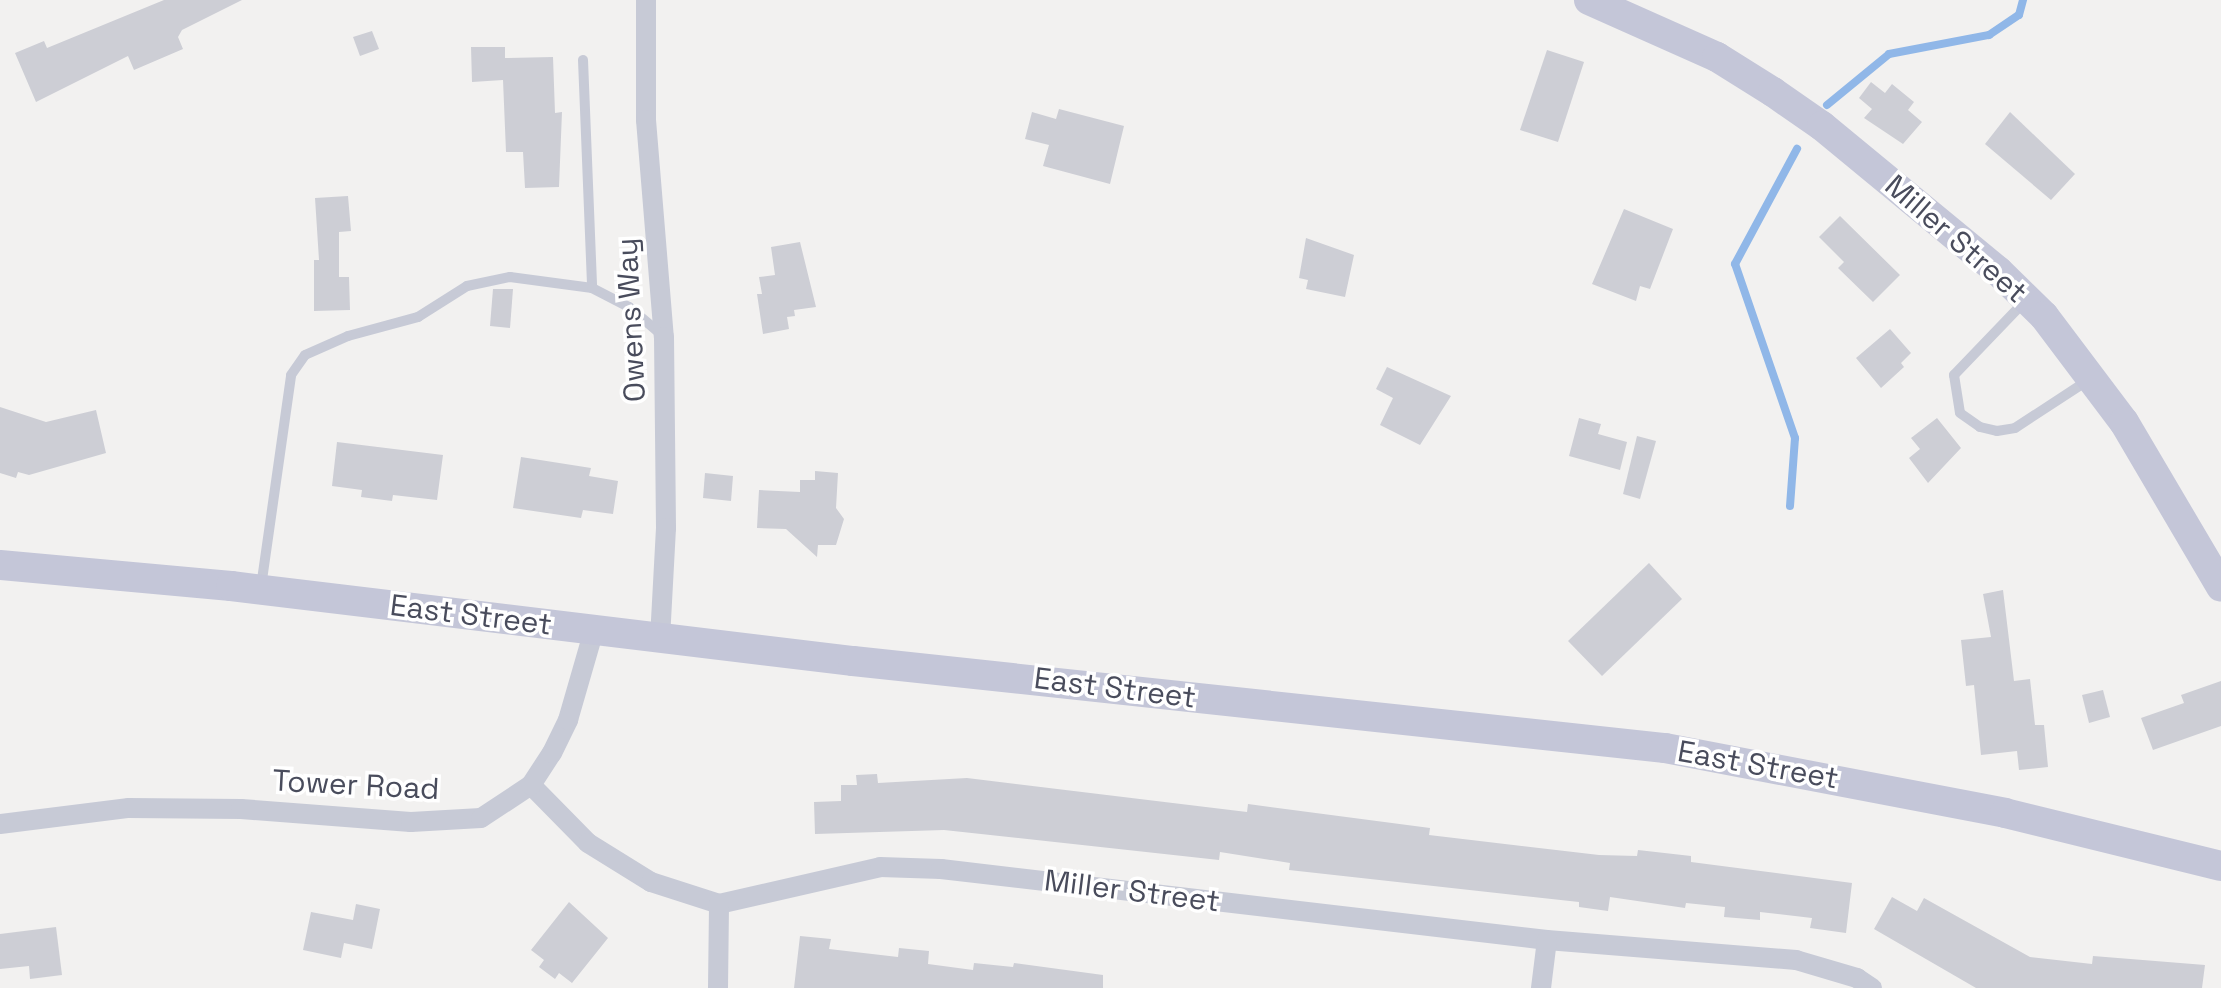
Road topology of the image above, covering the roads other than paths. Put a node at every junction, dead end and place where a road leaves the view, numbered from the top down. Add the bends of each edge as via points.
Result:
1 (646, 0) edge
2 (1589, 0) edge
3 (583, 60) dead end
4 (592, 288) junction
5 (2027, 299) junction
6 (664, 337) junction
7 (2092, 378) junction
8 (0, 565) edge
9 (2221, 587) edge
10 (261, 589) junction
11 (594, 630) junction
12 (660, 638) junction
13 (531, 785) junction
14 (0, 824) edge
15 (2221, 866) edge
16 (719, 904) junction
17 (1547, 940) junction
18 (718, 988) edge
19 (1541, 988) edge
20 (1872, 988) edge

1 - 6 street, Owens Way via 646,120
2 - 5 main road, Miller Street via 1717,57 1785,101 1889,180
3 - 4 lane
4 - 6 lane via 629,307
4 - 10 lane via 510,277 467,286 418,317 348,336 305,355 291,375
5 - 7 main road, Miller Street
5 - 7 lane via 1954,375 1960,413 1980,427 2015,428
6 - 12 street, Owens Way via 666,528
7 - 9 main road, Miller Street via 2124,422
8 - 10 main road, East Street
10 - 11 main road, East Street
11 - 12 main road, East Street
11 - 13 street, Tower Road via 568,720
12 - 15 main road, East Street via 1665,748 2005,813
13 - 14 street, Tower Road via 481,818 411,822 241,809 129,808
13 - 16 street via 588,843 651,882
16 - 17 street, Miller Street via 880,867 941,869
16 - 18 street
17 - 19 street
17 - 20 street, Miller Street via 1796,960 1857,978

